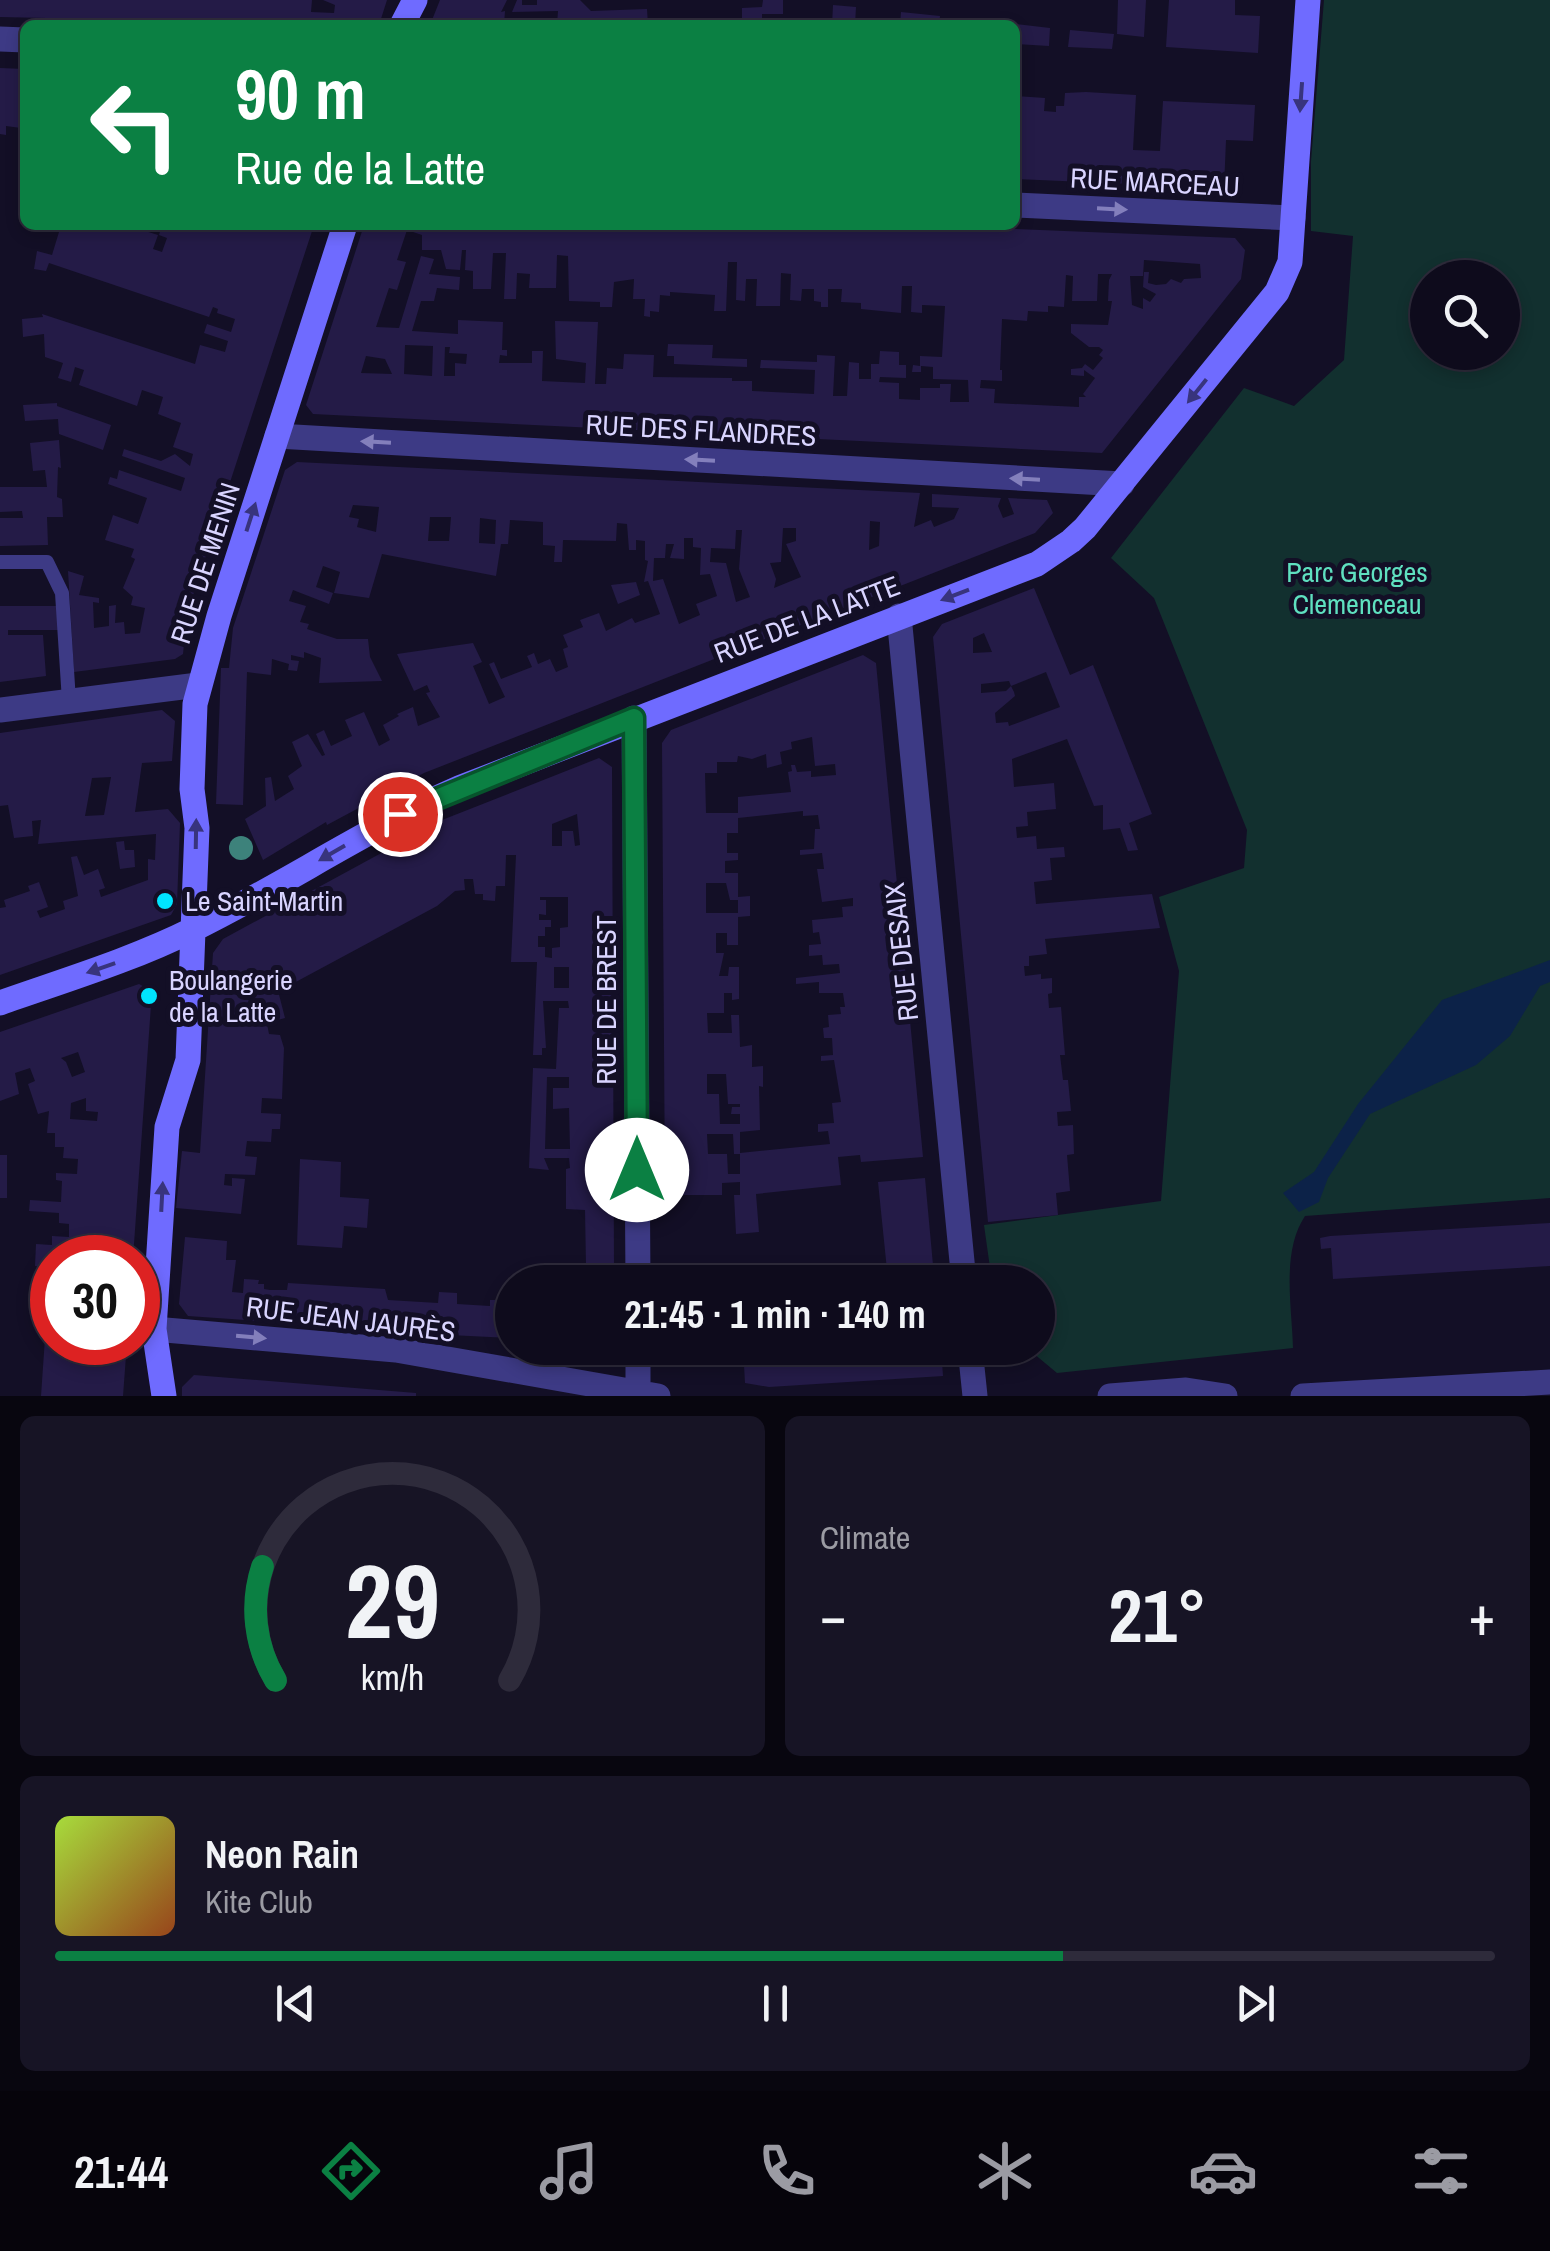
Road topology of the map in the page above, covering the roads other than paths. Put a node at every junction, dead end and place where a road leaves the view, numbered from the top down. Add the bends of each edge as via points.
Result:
1 (1308, 0) edge
2 (1020, 204) edge
3 (1293, 218) junction
4 (343, 230) edge
5 (277, 436) junction
6 (1122, 484) junction
7 (0, 562) edge
8 (899, 616) junction
9 (198, 685) junction
10 (69, 702) junction
11 (0, 710) edge
12 (634, 718) junction
13 (191, 931) junction
14 (0, 1003) edge
15 (160, 1235) edge
16 (638, 1265) edge
17 (962, 1265) edge
18 (160, 1330) edge
19 (159, 1365) edge
20 (642, 1365) edge
21 (972, 1365) edge
22 (1550, 1382) edge
23 (648, 1394) edge
24 (164, 1396) edge
25 (975, 1396) edge
26 (1110, 1396) edge
27 (1224, 1396) edge
28 (1304, 1396) edge

1 -> 3 street, RUE DE LA LATTE
2 -> 3 street, RUE MARCEAU
3 -> 6 street, RUE DE LA LATTE via 1290,262 1277,292
4 - 5 street, RUE DE MENIN
6 -> 5 street, RUE DES FLANDRES
9 -> 5 street, RUE DE MENIN
6 -> 8 street, RUE DE LA LATTE via 1055,554
7 - 10 lane via 46,562 62,592
8 - 12 street, RUE DE LA LATTE
8 - 17 street, RUE DESAIX
9 - 10 street
13 -> 9 street, RUE DE MENIN
10 - 11 street
12 -> 13 street, RUE DE LA LATTE via 400,814
12 - 16 street, RUE DE BREST
13 -> 14 street, RUE DE LA LATTE
15 -> 13 street, RUE DE MENIN via 166,1127 188,1060
18 -> 23 street, RUE JEAN JAURÈS via 396,1350
19 - 24 street, RUE DE MENIN
20 - 23 street
21 - 25 street
22 - 28 street
26 - 27 street via 1186,1390

